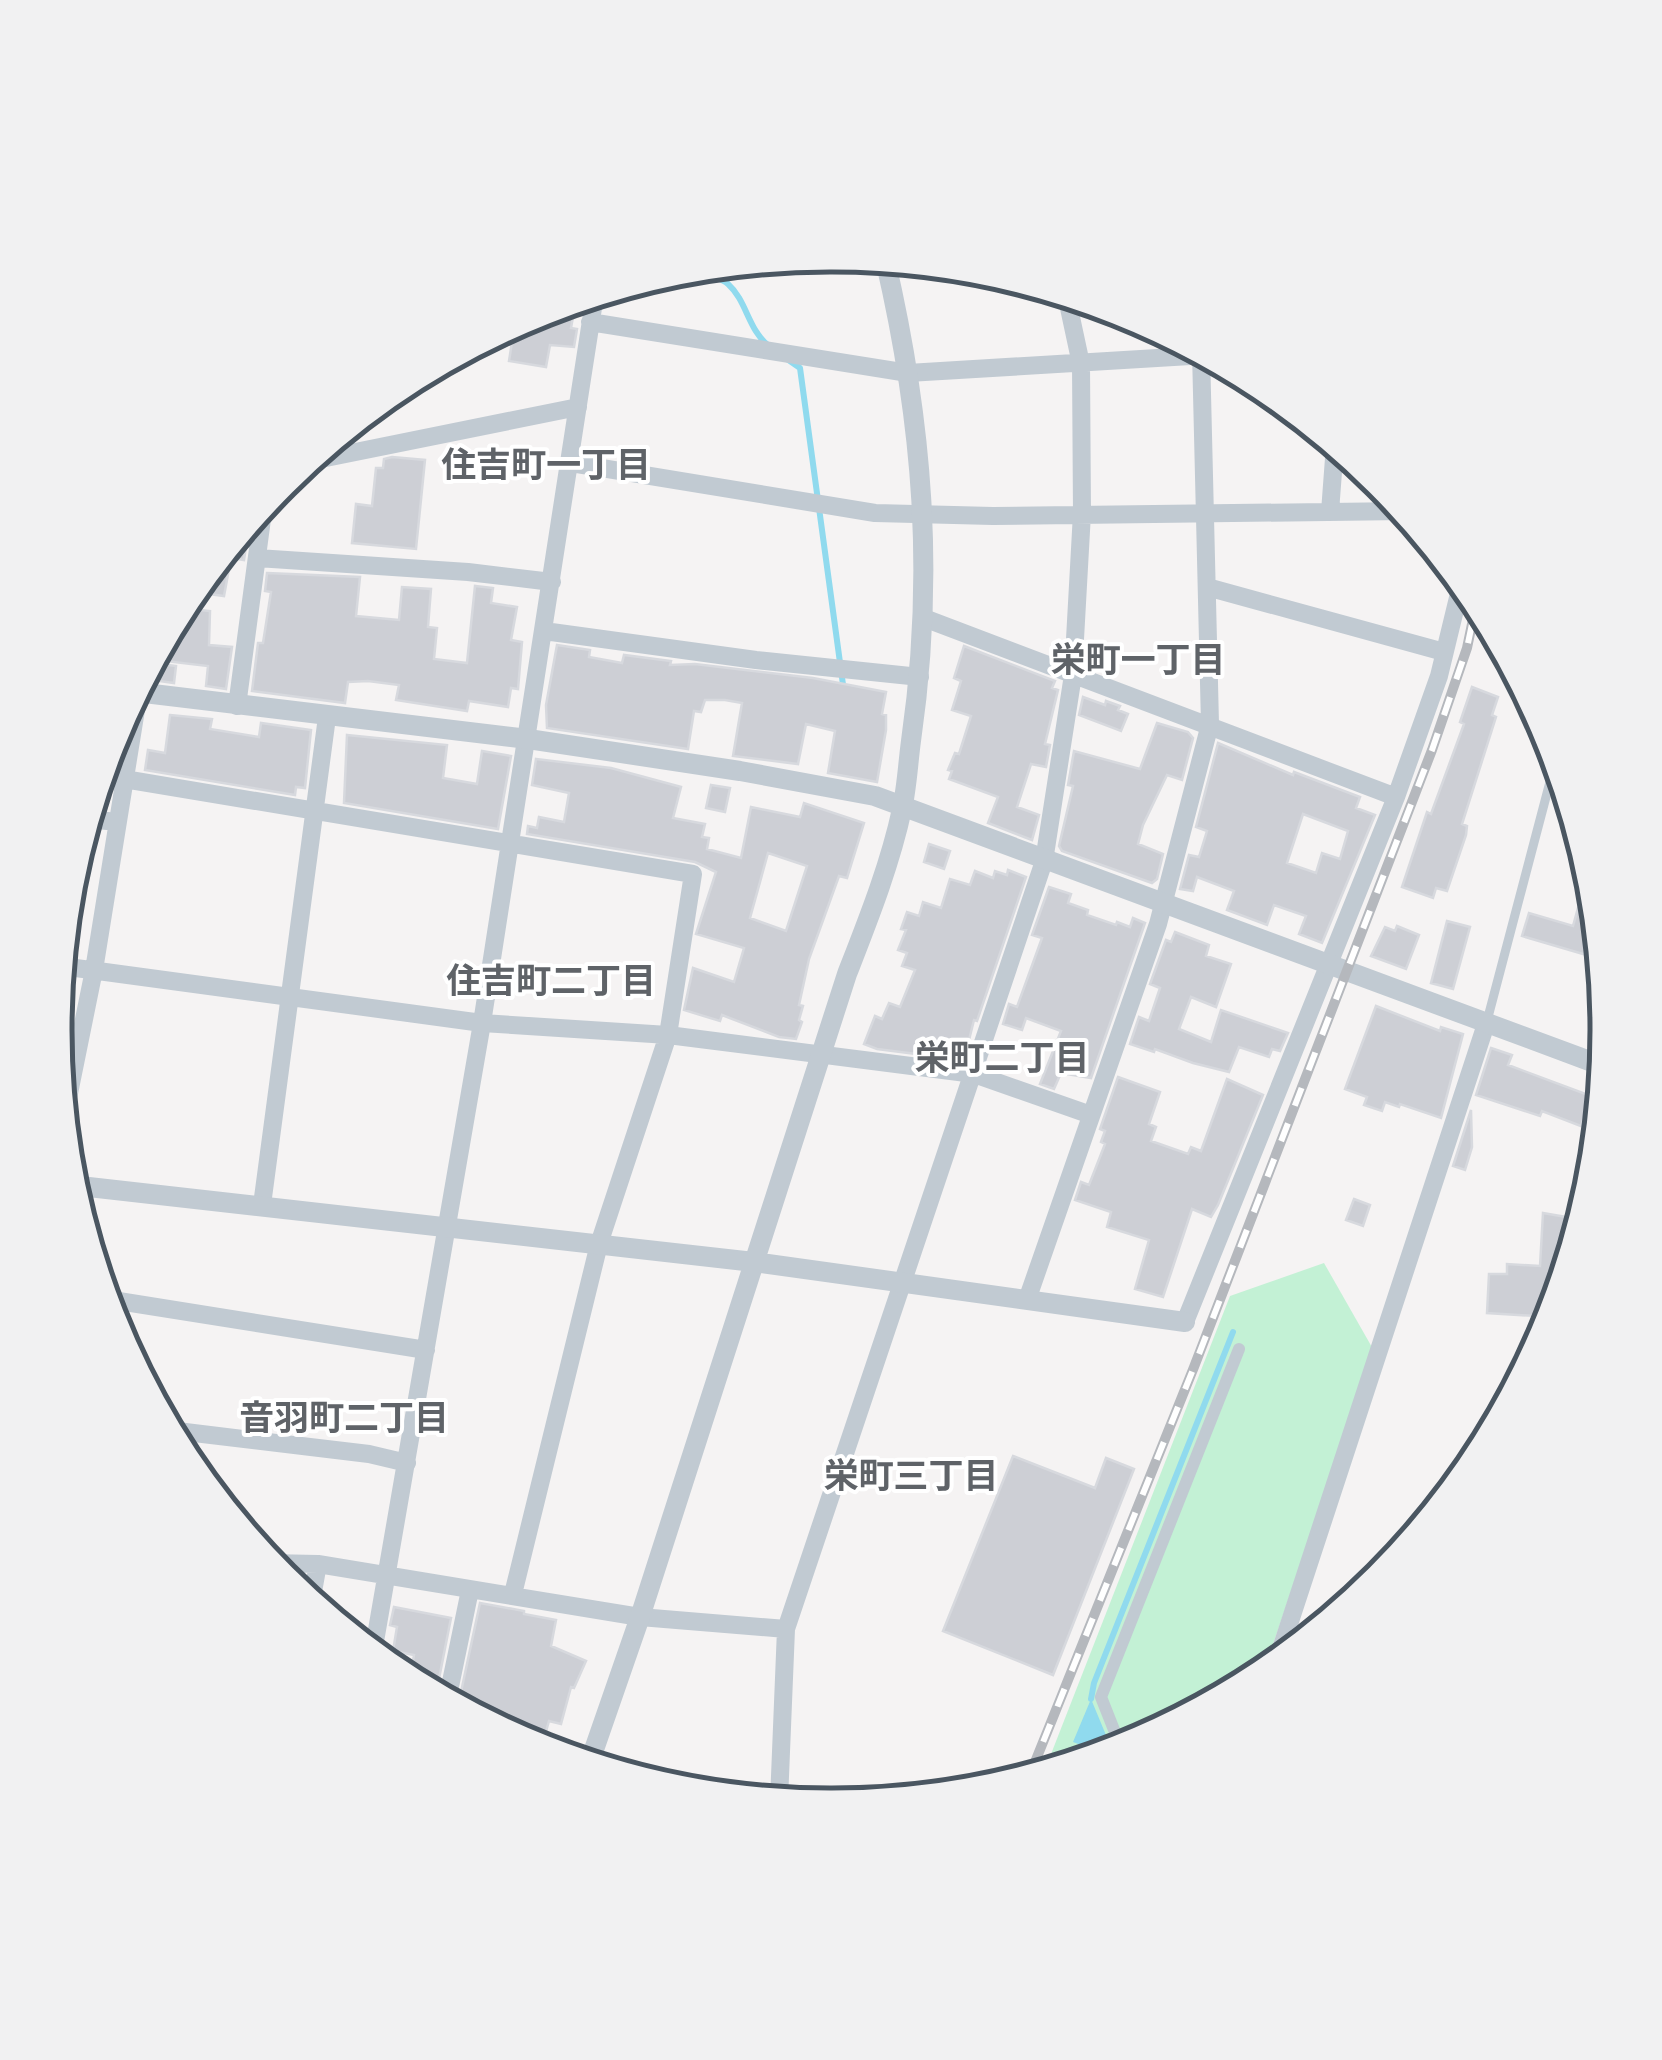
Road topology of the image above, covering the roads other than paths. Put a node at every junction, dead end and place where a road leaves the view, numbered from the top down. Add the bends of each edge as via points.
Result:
1 (889, 274) edge
2 (592, 310) edge
3 (1069, 310) edge
4 (590, 322) junction
5 (1178, 356) edge
6 (1081, 364) junction
7 (1203, 369) edge
8 (908, 373) junction
9 (578, 407) junction
10 (336, 456) edge
11 (571, 463) junction
12 (1334, 463) edge
13 (924, 512) junction
14 (1206, 512) junction
15 (1330, 512) junction
16 (1384, 512) edge
17 (1082, 513) junction
18 (261, 531) edge
19 (257, 558) junction
20 (552, 582) junction
21 (1206, 587) junction
22 (1457, 602) edge
23 (924, 618) junction
24 (544, 631) junction
25 (1444, 652) junction
26 (1072, 675) junction
27 (920, 677) junction
28 (152, 692) edge
29 (237, 706) junction
30 (328, 717) junction
31 (1210, 724) junction
32 (528, 739) junction
33 (130, 740) edge
34 (124, 779) junction
35 (1549, 786) edge
36 (1396, 797) junction
37 (902, 808) junction
38 (316, 810) junction
39 (102, 821) edge
40 (116, 822) junction
41 (510, 845) junction
42 (1044, 861) junction
43 (1162, 904) junction
44 (1329, 965) junction
45 (75, 968) edge
46 (94, 970) junction
47 (290, 996) junction
48 (482, 1024) junction
49 (1486, 1024) junction
50 (668, 1036) junction
51 (823, 1054) junction
52 (1589, 1061) edge
53 (74, 1071) edge
54 (974, 1074) junction
55 (1091, 1115) junction
56 (89, 1187) edge
57 (262, 1205) junction
58 (445, 1226) junction
59 (599, 1244) junction
60 (754, 1262) junction
61 (904, 1282) junction
62 (1027, 1300) junction
63 (123, 1302) edge
64 (1185, 1322) joint
65 (1238, 1348) dead end
66 (426, 1350) junction
67 (188, 1432) edge
68 (407, 1463) junction
69 (293, 1563) edge
70 (318, 1564) junction
71 (388, 1574) junction
72 (314, 1584) edge
73 (470, 1590) junction
74 (513, 1594) junction
75 (640, 1617) junction
76 (786, 1629) junction
77 (376, 1637) edge
78 (1285, 1638) edge
79 (451, 1686) edge
80 (1115, 1733) edge
81 (594, 1750) edge
82 (780, 1787) edge

1 - 8 street
2 - 4 street
3 - 6 street
4 - 8 street
4 - 9 street
5 - 6 street
6 - 8 street
6 - 17 street
7 - 14 street
8 - 13 street
9 - 10 street
9 - 11 street
11 - 13 street via 875,513
11 - 20 street
12 - 15 street
13 - 17 street
13 - 23 street
14 - 15 street
14 - 17 street
14 - 21 street
15 - 16 street
17 - 26 street
18 - 19 street
19 - 20 street
19 - 29 street
20 - 24 street
21 - 25 street
21 - 31 street
22 - 25 street
23 - 26 street
23 - 27 street
24 - 27 street
24 - 32 street
25 - 36 street
26 - 31 street
26 - 42 street
27 - 37 street
28 - 29 street
29 - 30 street
30 - 32 street
30 - 38 street
31 - 36 street
31 - 43 street
32 - 37 street via 740,771 875,796
32 - 41 street
33 - 34 street
34 - 38 street
34 - 40 street
35 - 49 lane
36 - 44 street
37 - 42 street
37 - 51 street
38 - 41 street
38 - 47 street
39 - 40 street
40 - 46 street
41 - 48 street
41 - 50 street via 693,874
42 - 43 street
42 - 54 street
43 - 44 street
43 - 55 street
44 - 49 street
44 - 64 street
45 - 46 street
46 - 47 street
46 - 53 street
47 - 48 street
47 - 57 street
48 - 50 street
48 - 58 street
49 - 52 street
49 - 78 street
50 - 51 street
50 - 59 street
51 - 54 street
51 - 60 street
54 - 55 street
54 - 61 street
55 - 62 street
56 - 57 street
57 - 58 street
58 - 59 street
58 - 66 street
59 - 60 street
59 - 74 street
60 - 61 street
60 - 75 street
61 - 62 street
61 - 76 street
62 - 64 street
63 - 66 street
65 - 80 street via 1101,1697
66 - 68 street
67 - 68 street
68 - 71 street
69 - 70 street
70 - 71 street
70 - 72 street
71 - 73 street
71 - 77 street
73 - 74 street
73 - 79 street
74 - 75 street
75 - 76 street
75 - 81 street
76 - 82 street

